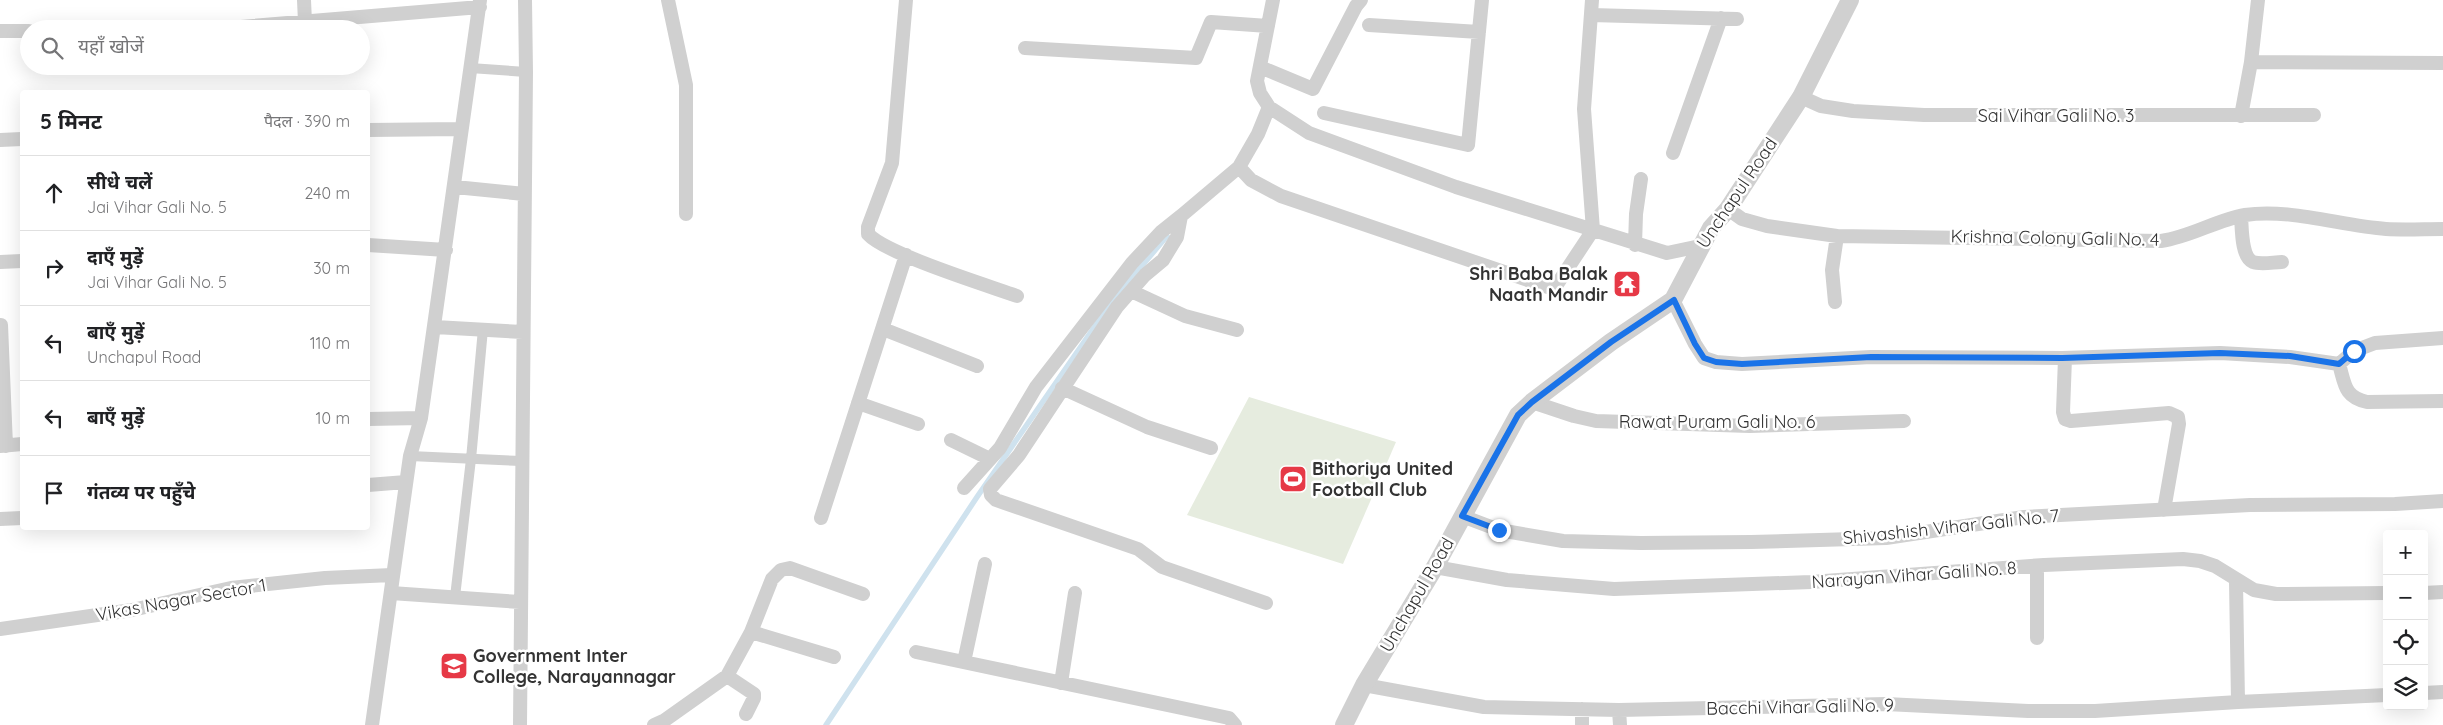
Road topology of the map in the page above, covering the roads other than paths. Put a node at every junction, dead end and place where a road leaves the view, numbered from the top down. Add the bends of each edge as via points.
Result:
1 (304, 0) edge
2 (525, 0) edge
3 (668, 0) edge
4 (906, 0) edge
5 (1272, 0) edge
6 (1361, 0) edge
7 (1482, 0) edge
8 (1592, 0) edge
9 (1850, 0) edge
10 (2258, 0) edge
11 (480, 3) edge
12 (1591, 15) junction
13 (1721, 18) junction
14 (1737, 18) dead end
15 (305, 20) edge
16 (323, 20) edge
17 (1369, 25) dead end
18 (1268, 26) junction
19 (0, 31) edge
20 (20, 31) edge
21 (1479, 32) junction
22 (1025, 48) dead end
23 (2251, 62) junction
24 (2443, 63) edge
25 (1260, 67) junction
26 (470, 68) junction
27 (526, 72) junction
28 (1801, 97) junction
29 (1269, 107) junction
30 (1324, 113) dead end
31 (2314, 115) dead end
32 (2241, 116) junction
33 (461, 129) junction
34 (370, 130) edge
35 (20, 139) edge
36 (0, 140) edge
37 (1673, 153) dead end
38 (1239, 168) junction
39 (1641, 179) dead end
40 (455, 188) junction
41 (524, 194) junction
42 (1728, 209) junction
43 (686, 214) dead end
44 (1181, 216) junction
45 (2241, 216) junction
46 (2443, 229) edge
47 (1593, 230) junction
48 (1837, 236) junction
49 (370, 245) edge
50 (1635, 245) junction
51 (1700, 246) junction
52 (446, 250) junction
53 (906, 255) junction
54 (20, 261) edge
55 (0, 262) edge
56 (2282, 262) dead end
57 (1131, 290) junction
58 (1017, 296) dead end
59 (1674, 300) junction
60 (1835, 302) dead end
61 (1, 325) dead end
62 (435, 327) junction
63 (483, 329) junction
64 (882, 329) junction
65 (1237, 330) dead end
66 (523, 332) junction
67 (2443, 338) edge
68 (2065, 358) junction
69 (2339, 364) junction
70 (977, 366) dead end
71 (1062, 388) junction
72 (2443, 401) edge
73 (1532, 402) junction
74 (858, 403) junction
75 (421, 418) junction
76 (370, 419) edge
77 (1904, 420) dead end
78 (918, 424) dead end
79 (951, 440) dead end
80 (20, 444) edge
81 (3, 446) edge
82 (1211, 448) dead end
83 (410, 456) junction
84 (990, 458) junction
85 (471, 459) junction
86 (522, 461) junction
87 (406, 482) junction
88 (370, 484) edge
89 (964, 488) dead end
90 (2443, 501) edge
91 (2164, 510) junction
92 (1462, 516) junction
93 (20, 518) edge
94 (821, 518) dead end
95 (0, 519) edge
96 (985, 564) dead end
97 (2037, 566) junction
98 (1435, 567) junction
99 (392, 574) junction
100 (2236, 581) junction
101 (2443, 592) edge
102 (391, 593) junction
103 (1075, 593) dead end
104 (2383, 593) edge
105 (2428, 593) edge
106 (863, 594) dead end
107 (455, 597) junction
108 (520, 602) junction
109 (1266, 603) dead end
110 (0, 629) edge
111 (751, 632) junction
112 (2037, 638) dead end
113 (916, 652) dead end
114 (834, 657) dead end
115 (964, 662) junction
116 (727, 676) junction
117 (1061, 684) junction
118 (1364, 685) junction
119 (2443, 692) edge
120 (2428, 693) edge
121 (2383, 695) edge
122 (2238, 702) junction
123 (1582, 709) junction
124 (1619, 710) junction
125 (746, 714) dead end
126 (372, 725) edge
127 (520, 725) edge
128 (654, 725) edge
129 (1235, 725) edge
130 (1344, 725) edge
131 (1582, 725) edge
132 (1620, 725) edge

1 - 15 street
2 - 27 street
3 - 43 street via 686,85
4 - 53 street via 892,163 868,227 868,234 874,240
5 - 18 street
6 - 25 street via 1313,89
7 - 21 street
8 - 12 street
9 - 28 street, Unchapul Road
10 - 23 street
11 - 16 street
11 - 26 street
12 - 13 street
12 - 47 street via 1584,109
13 - 14 street
13 - 37 street
17 - 21 street
18 - 22 street via 1211,22 1196,58
18 - 25 street
19 - 20 street
21 - 30 street via 1468,145
23 - 24 street
23 - 32 street
25 - 29 street via 1257,81
26 - 27 street
26 - 33 street
27 - 41 street
28 - 32 street, Sai Vihar Gali No. 3 via 1821,106 1845,110 1916,115
28 - 42 street, Unchapul Road
29 - 38 street
29 - 47 street via 1309,133 1456,187
31 - 32 street, Sai Vihar Gali No. 3
33 - 34 street
33 - 40 street
35 - 36 street
38 - 44 street
38 - 47 street via 1251,180 1281,196 1554,289
39 - 50 street
40 - 41 street
40 - 52 street
41 - 66 street
42 - 48 street, Krishna Colony Gali No. 4 via 1742,219 1767,226
42 - 51 street, Unchapul Road
44 - 57 street via 1177,237 1163,260
44 - 84 street via 1132,263 1036,387 1009,434
45 - 46 street, Krishna Colony Gali No. 4 via 2268,214 2385,229
45 - 48 street, Krishna Colony Gali No. 4 via 2161,241
45 - 56 street via 2246,256 2252,262
47 - 50 street
48 - 60 street via 1832,270
49 - 52 street
50 - 51 street via 1666,253
51 - 59 street, Unchapul Road
52 - 62 street
53 - 58 street
53 - 64 street
54 - 55 street
57 - 65 street via 1185,316
57 - 71 street via 1094,338
59 - 68 street via 1704,358 1716,362 1742,364 1871,357
59 - 73 street, Unchapul Road via 1611,342
61 - 81 street
62 - 63 street
62 - 75 street
63 - 66 street
63 - 85 street
64 - 70 street
64 - 74 street
66 - 86 street
67 - 69 street via 2375,343 2354,351
68 - 69 street via 2220,353 2290,356
68 - 91 street via 2065,419 2169,413 2178,417
69 - 72 street via 2348,391 2355,399 2367,402
71 - 82 street via 1147,427
71 - 109 street via 1019,455 990,489 991,495 996,500 1138,549 1162,567
73 - 77 street, Rawat Puram Gali No. 6 via 1596,421 1750,426
73 - 92 street, Unchapul Road via 1518,415
74 - 78 street
74 - 94 street
75 - 76 street
75 - 83 street
79 - 84 street
80 - 81 street
83 - 85 street
83 - 87 street
84 - 89 street
85 - 86 street
85 - 107 street
86 - 108 street
87 - 88 street
87 - 99 street
90 - 91 street, Shivashish Vihar Gali No. 7
91 - 92 street, Shivashish Vihar Gali No. 7 via 2024,517 1886,538 1641,543 1563,541 1499,530
92 - 98 street, Unchapul Road
93 - 95 street
96 - 115 street
97 - 98 street, Narayan Vihar Gali No. 8 via 1811,582 1614,589 1508,580
97 - 100 street, Narayan Vihar Gali No. 8 via 2183,559 2215,566
97 - 112 street
98 - 118 street, Unchapul Road
99 - 102 street
99 - 110 street, Vikas Nagar Sector 1 via 231,588 132,610
100 - 104 street, Narayan Vihar Gali No. 8 via 2254,590 2276,594
100 - 122 street
101 - 105 street
102 - 107 street
102 - 126 street
103 - 117 street
106 - 111 street via 790,568 781,570 772,579
107 - 108 street
108 - 127 street
111 - 114 street
111 - 116 street
113 - 115 street
115 - 117 street
116 - 125 street via 754,694
116 - 128 street
117 - 129 street via 1229,718
118 - 123 street, Bacchi Vihar Gali No. 9 via 1484,708
118 - 130 street, Unchapul Road
119 - 120 street
121 - 122 street, Bacchi Vihar Gali No. 9
122 - 124 street, Bacchi Vihar Gali No. 9 via 2096,711 1886,704
123 - 124 street, Bacchi Vihar Gali No. 9
123 - 131 street
124 - 132 street

